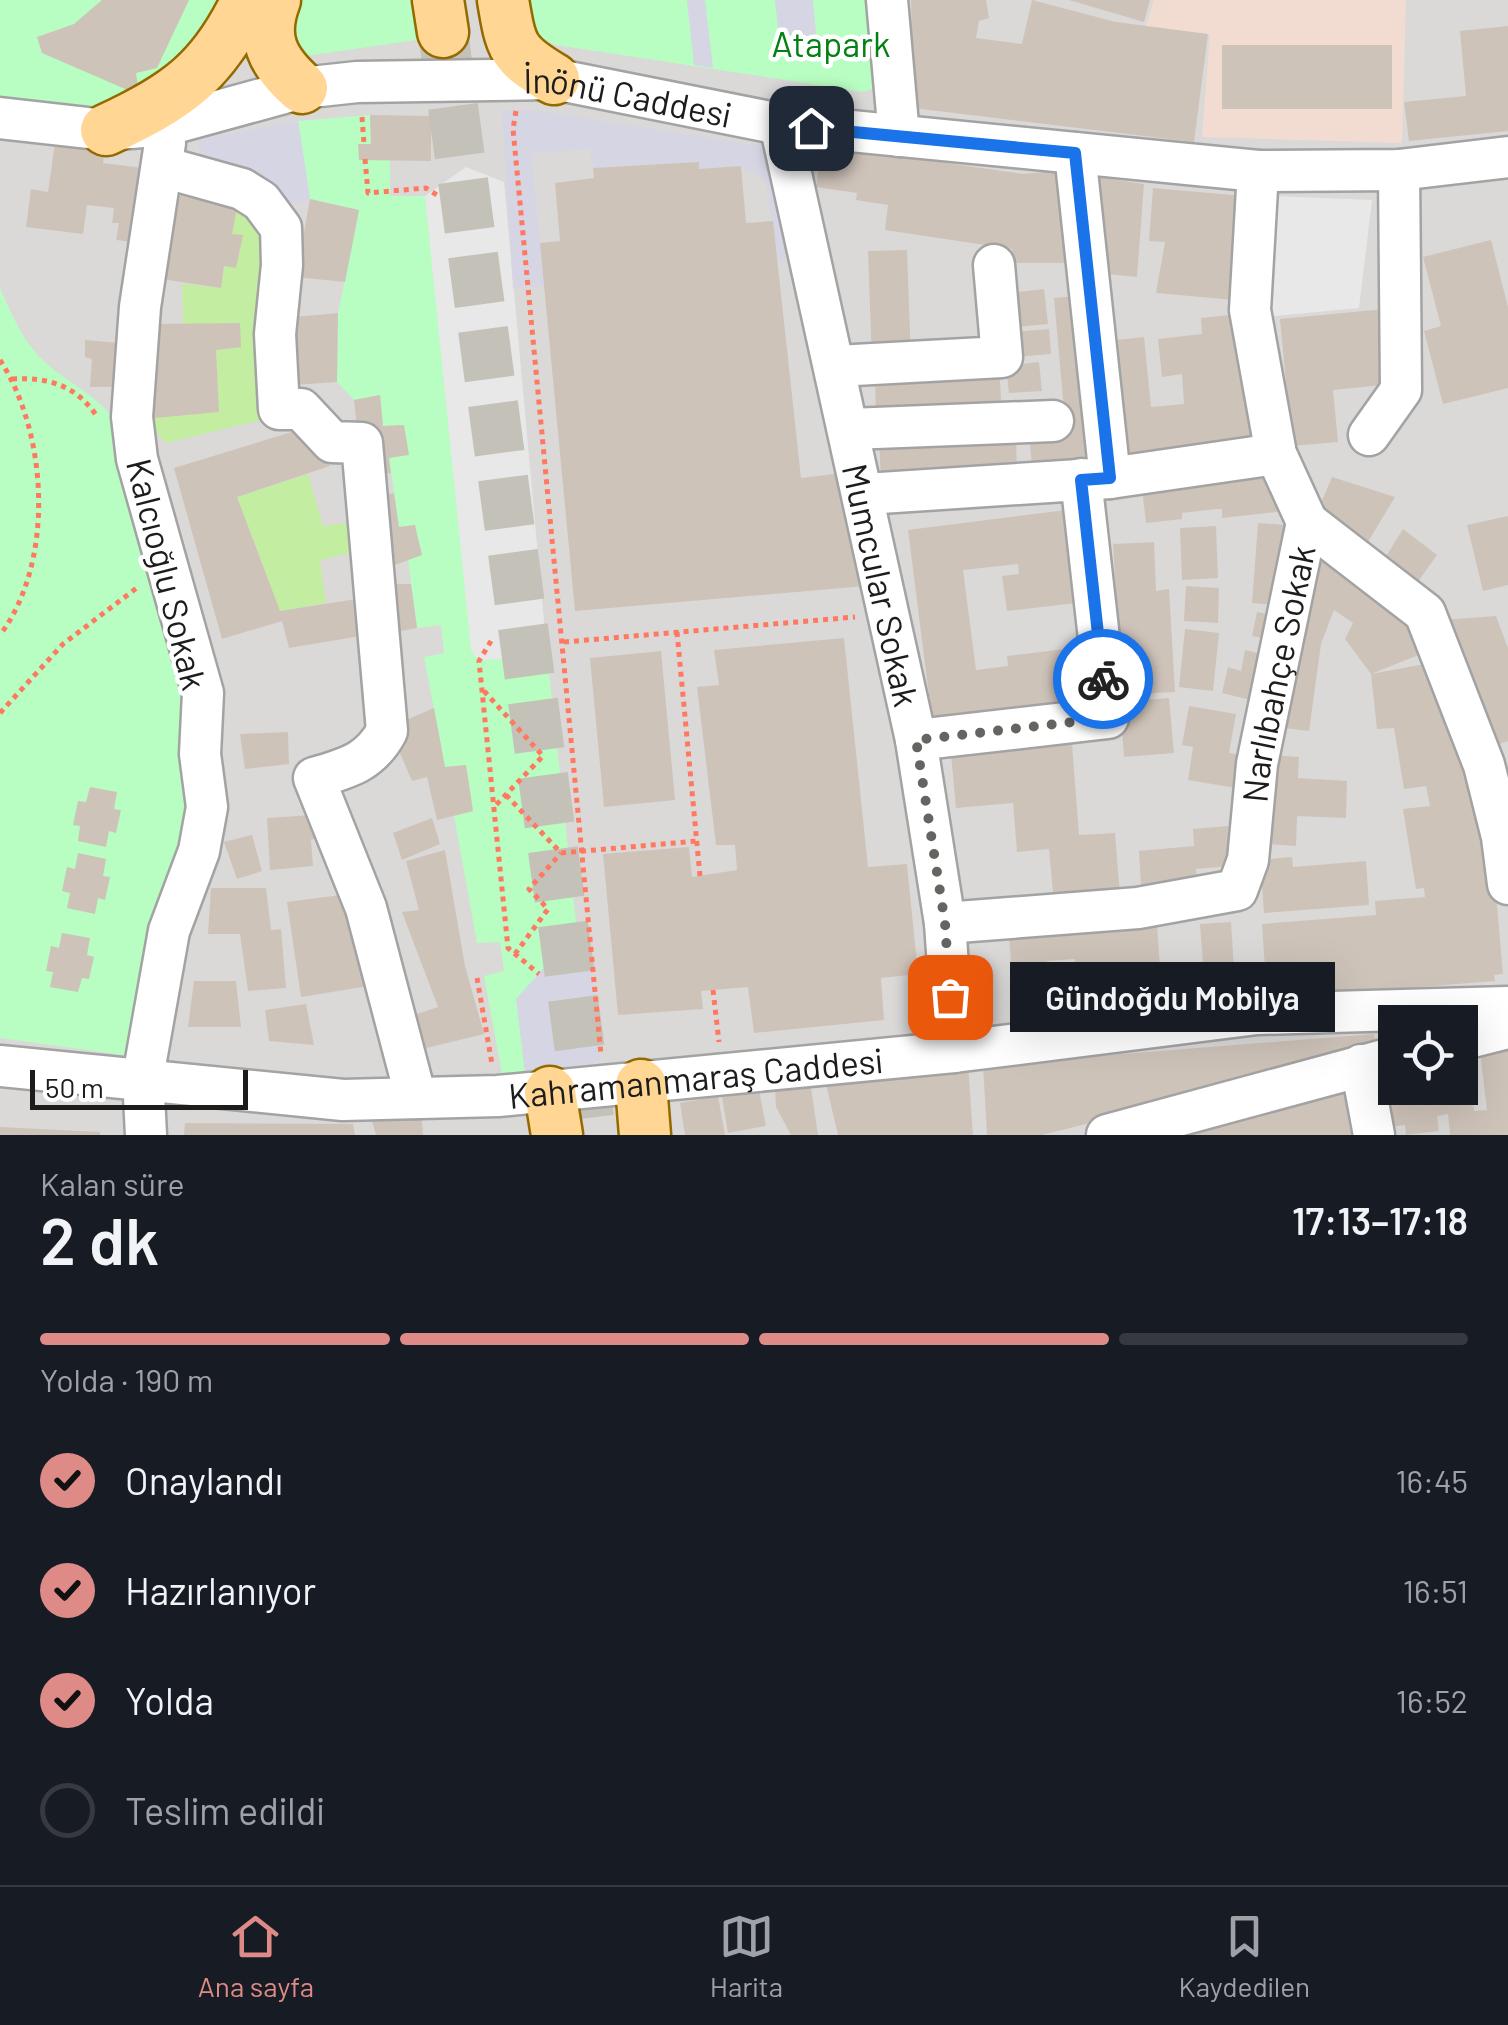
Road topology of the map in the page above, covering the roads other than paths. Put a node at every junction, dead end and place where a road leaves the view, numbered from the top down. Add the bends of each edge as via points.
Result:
1 (248, 0) edge
2 (275, 0) edge
3 (887, 0) edge
4 (464, 12) edge
5 (302, 88) junction
6 (536, 89) junction
7 (0, 118) edge
8 (167, 124) junction
9 (780, 124) junction
10 (106, 130) junction
11 (899, 136) junction
12 (1075, 153) junction
13 (1508, 157) edge
14 (164, 166) junction
15 (1258, 170) junction
16 (1398, 170) junction
17 (994, 265) dead end
18 (836, 366) junction
19 (1053, 421) dead end
20 (850, 429) junction
21 (1370, 435) dead end
22 (1276, 454) junction
23 (1095, 479) junction
24 (865, 494) junction
25 (1307, 522) junction
26 (916, 740) junction
27 (1496, 760) edge
28 (1508, 884) edge
29 (945, 923) junction
30 (1508, 1007) edge
31 (1508, 1028) edge
32 (1478, 1036) edge
33 (954, 1052) junction
34 (1378, 1061) edge
35 (0, 1066) edge
36 (143, 1077) junction
37 (416, 1098) junction
38 (600, 1115) edge
39 (352, 1118) edge
40 (1133, 1132) edge
41 (146, 1135) edge
42 (1374, 1135) edge

1 - 10 main road via 228,42 196,78 165,103
2 - 5 main road via 268,46 278,67
3 - 11 street
4 - 6 main road via 510,44
5 - 6 street, İnönü Caddesi via 357,82
5 - 8 street, İnönü Caddesi
6 - 9 street, İnönü Caddesi
7 - 10 street, İnönü Caddesi
8 - 10 street, İnönü Caddesi
8 - 14 street, Kalcıoğlu Sokak
9 - 11 street, İnönü Caddesi
9 - 18 street, Mumcular Sokak
11 - 12 street, İnönü Caddesi
12 - 15 street, İnönü Caddesi
12 - 23 street
13 - 16 street, İnönü Caddesi
14 - 36 street, Kalcıoğlu Sokak via 140,307 132,417 137,459 202,694 207,807 169,930
14 - 37 street via 242,189 281,228 274,334 279,409 301,409 332,442 362,443 387,731 376,752 358,765 314,778 366,908
15 - 16 street, İnönü Caddesi
15 - 22 street, Narlıbahçe Sokak via 1250,310
16 - 21 street via 1401,390
17 - 18 street via 1002,357
18 - 20 street, Mumcular Sokak
19 - 20 street
20 - 24 street, Mumcular Sokak
22 - 23 street
22 - 25 street, Narlıbahçe Sokak
23 - 24 street
23 - 26 street via 1108,718
24 - 26 street, Mumcular Sokak
25 - 27 street via 1425,613
25 - 29 street, Narlıbahçe Sokak via 1256,764 1248,860 1237,890 1138,908
26 - 29 street, Mumcular Sokak
27 - 28 street
29 - 33 street, Mumcular Sokak
30 - 33 street, Kahramanmaraş Caddesi via 1257,1014
31 - 32 street
33 - 38 street, Kahramanmaraş Caddesi
34 - 40 street
34 - 42 street
35 - 36 street, Kahramanmaraş Caddesi
36 - 39 street, Kahramanmaraş Caddesi
36 - 41 street, Kalcıoğlu Sokak
37 - 38 street, Kahramanmaraş Caddesi via 498,1096
37 - 39 street, Kahramanmaraş Caddesi

